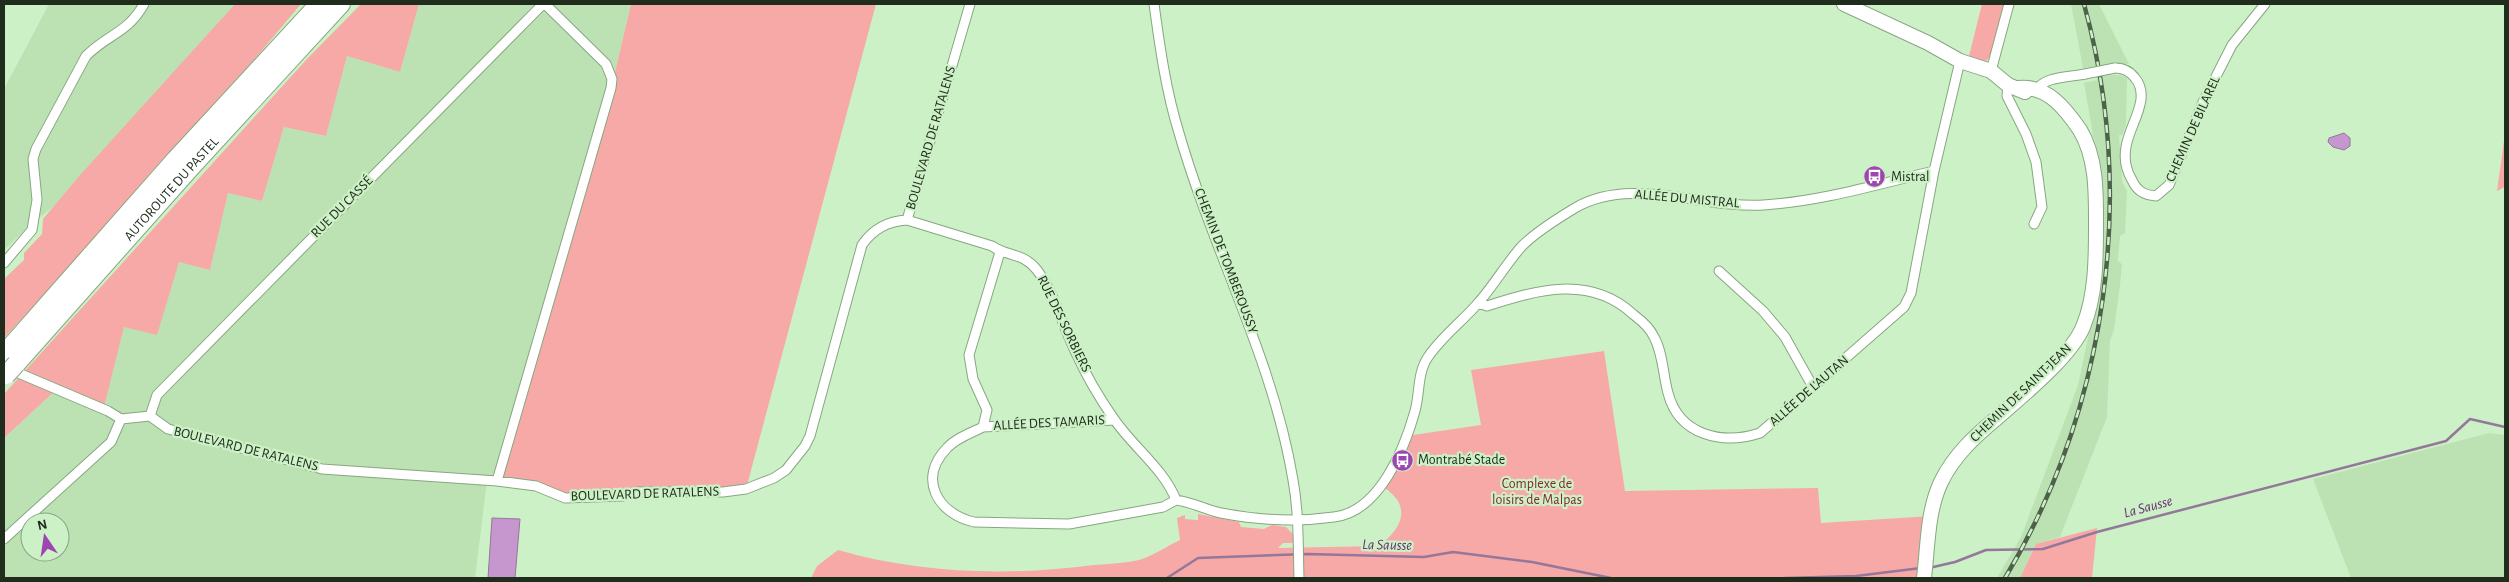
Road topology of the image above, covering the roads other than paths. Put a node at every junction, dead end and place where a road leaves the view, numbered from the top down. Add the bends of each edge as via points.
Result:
1 (144, 4) edge
2 (319, 4) edge
3 (340, 4) edge
4 (544, 4) edge
5 (970, 4) edge
6 (1154, 4) edge
7 (1844, 4) edge
8 (2009, 4) edge
9 (2263, 7) edge
10 (1960, 61) junction
11 (1991, 71) junction
12 (2013, 86) junction
13 (2039, 95) junction
14 (1934, 171) junction
15 (906, 220) junction
16 (2034, 224) dead end
17 (1000, 252) junction
18 (4, 263) edge
19 (1719, 271) dead end
20 (1479, 303) junction
21 (7, 368) edge
22 (1813, 387) junction
23 (150, 416) junction
24 (121, 419) junction
25 (1114, 420) junction
26 (983, 427) junction
27 (497, 481) junction
28 (1176, 500) junction
29 (1298, 518) junction
30 (4, 539) edge
31 (1924, 576) edge
32 (1299, 578) edge

1 - 18 street via 130,25 86,56 42,136 33,159 36,200 32,230
2 - 21 highway, AUTOROUTE DU PASTEL via 176,159
3 - 21 highway, AUTOROUTE DU PASTEL
4 - 23 street, RUE DU CASSÉ via 157,395
4 - 27 street, RUE DU CASSÉ via 606,64 612,79
5 - 15 street, BOULEVARD DE RATALENS
6 - 29 street, CHEMIN DE TOMBEROUSSY via 1166,86 1177,127 1272,390 1294,481
7 - 10 street
8 - 11 street
9 - 13 street, CHEMIN DE BILAREL, bridge via 2232,45 2203,102 2168,185 2156,196 2142,193 2128,172 2126,147 2139,109 2141,92 2132,74 2115,68 2061,79
10 - 11 street
10 - 14 street, ALLÉE DE L'AUTAN
11 - 12 street
12 - 13 street
12 - 16 street via 2007,96 2036,162 2042,208
13 - 31 street, CHEMIN DE SAINT-JEAN via 2058,102 2089,148 2095,180 2096,239 2089,310 2073,344 1969,443 1948,469 1934,503
14 - 20 street, ALLÉE DU MISTRAL via 1819,200 1763,205 1716,203 1644,193 1600,199 1577,207 1523,245
14 - 22 street, ALLÉE DE L'AUTAN via 1911,293 1904,307
15 - 17 street, RUE DES SORBIERS via 992,246
15 - 27 street, BOULEVARD DE RATALENS via 877,229 862,245 810,436 795,460 774,478 746,489 723,492 638,492 624,496 565,498 536,486
17 - 25 street, RUE DES SORBIERS via 1021,256 1037,269 1076,354
17 - 26 street via 969,355 973,379 987,410
19 - 22 street via 1763,310 1784,337
20 - 22 street, ALLÉE DE L'AUTAN via 1487,306 1536,290 1553,289 1600,294 1618,301 1648,327 1655,338 1668,395 1681,418 1699,432 1721,439 1739,439 1760,433
20 - 29 street via 1426,360 1412,421 1378,491 1348,514
21 - 24 street
23 - 24 street
23 - 27 street, BOULEVARD DE RATALENS via 168,429 322,469
24 - 30 street via 111,442
25 - 26 street, ALLÉE DES TAMARIS
25 - 28 street, RUE DES SORBIERS via 1171,486
26 - 28 street via 948,447 933,473 935,494 949,512 960,519 990,524 1069,524 1163,507
28 - 29 street via 1241,516
29 - 32 street, CHEMIN DE TOMBEROUSSY

